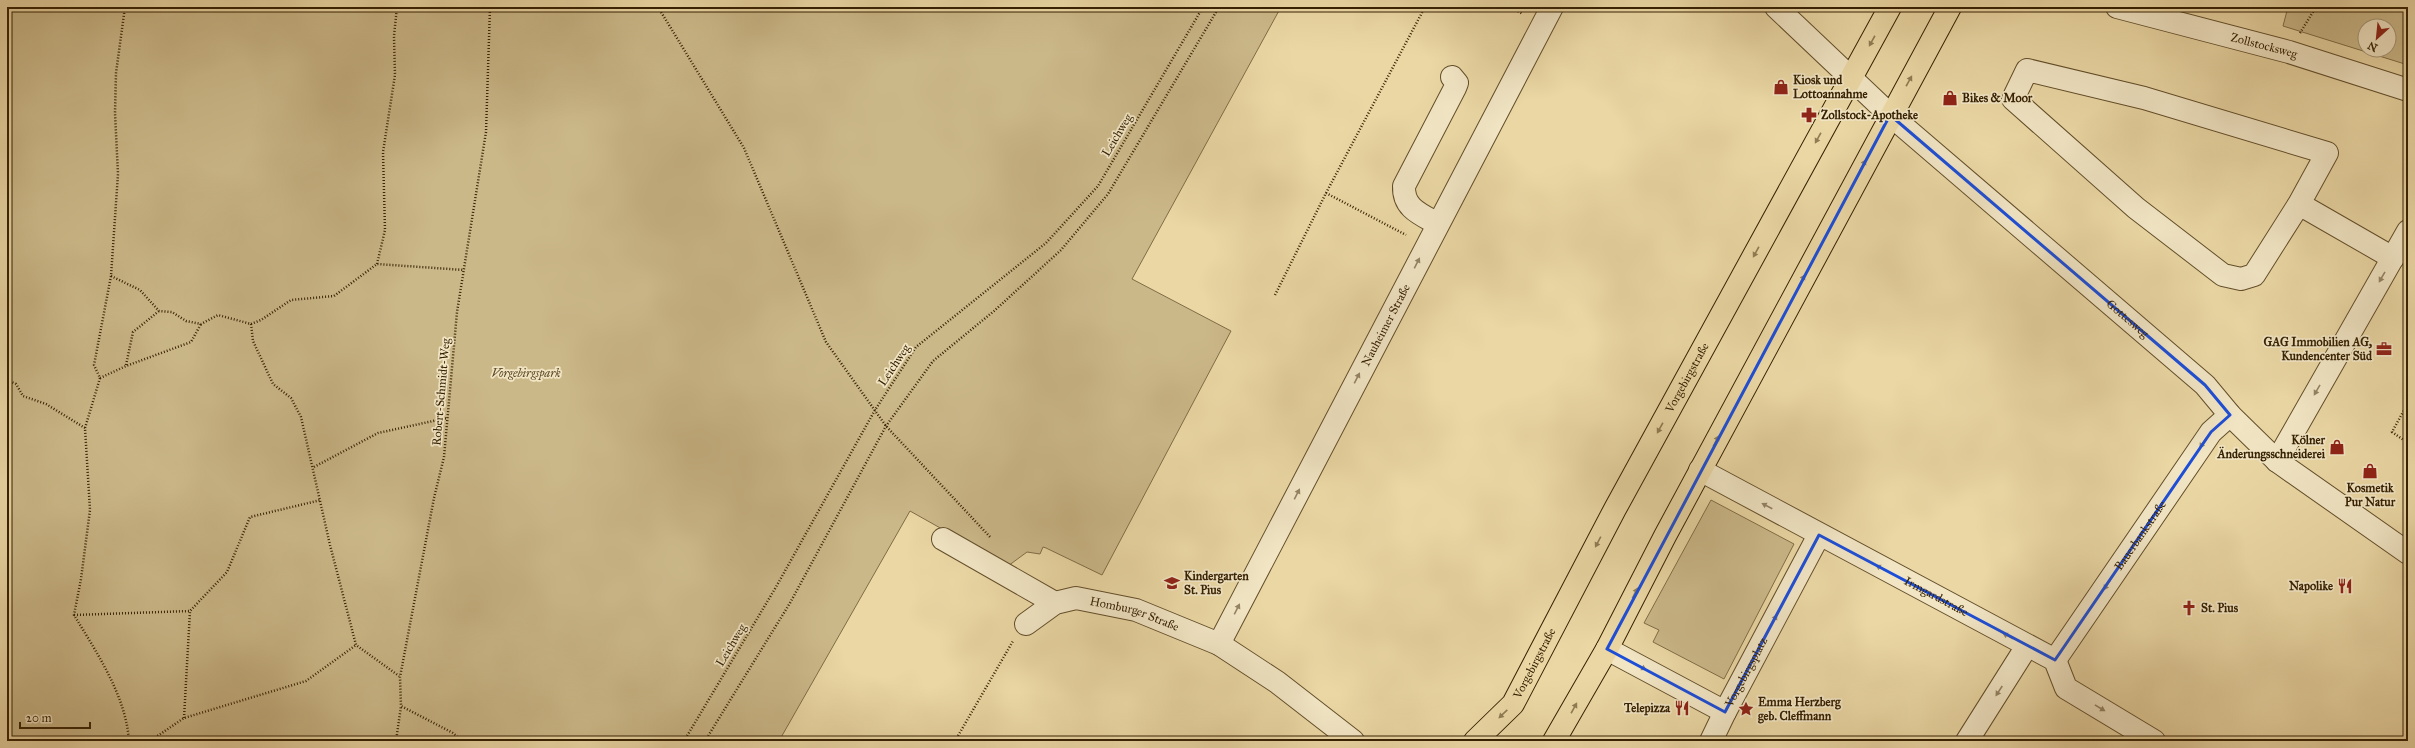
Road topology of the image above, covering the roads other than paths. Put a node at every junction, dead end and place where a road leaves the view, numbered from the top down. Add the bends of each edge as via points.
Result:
1 (1552, 7) edge
2 (1776, 7) edge
3 (1890, 7) edge
4 (1950, 7) edge
5 (2117, 7) edge
6 (1452, 77) dead end
7 (1851, 80) junction
8 (2408, 90) edge
9 (1890, 115) junction
10 (2298, 204) junction
11 (1438, 224) junction
12 (2408, 231) edge
13 (2393, 258) junction
14 (2230, 415) junction
15 (2277, 461) junction
16 (1700, 470) junction
17 (1819, 535) junction
18 (944, 539) dead end
19 (2408, 553) edge
20 (1055, 603) junction
21 (1026, 624) road end
22 (1219, 644) junction
23 (2028, 646) junction
24 (1607, 649) junction
25 (2055, 660) junction
26 (1725, 712) junction
27 (1353, 741) edge
28 (1475, 741) edge
29 (1554, 741) edge
30 (1711, 741) edge
31 (1967, 741) edge
32 (2154, 741) edge

1 - 11 street, Nauheimer Straße
2 - 7 street, Gottesweg
3 -> 7 main road, Vorgebirgstraße
9 -> 4 main road
5 - 8 street, Zollstocksweg via 2289,52
6 - 11 street via 1457,83 1456,88 1404,186 1406,202 1413,211
7 - 9 street, Gottesweg
7 -> 28 main road, Vorgebirgstraße via 1615,509 1513,704
9 - 14 street, Gottesweg via 2205,385
16 -> 9 main road
10 - 10 street via 2254,275 2241,279 2224,275 2136,208 2013,99 2026,70 2144,98 2327,154
10 - 13 street
22 -> 11 street, Nauheimer Straße
12 - 13 street
13 -> 15 street
14 - 15 street, Gottesweg
14 -> 25 street, Bauerbankstraße via 2211,432
15 - 19 street, Gottesweg
17 -> 16 street, Irmgardstraße
24 -> 16 main road
23 -> 17 street, Irmgardstraße
26 -> 17 street, Vorgebirgsplatz
18 - 20 street
20 - 21 street, Homburger Straße
20 - 22 street, Homburger Straße via 1076,598 1136,610
22 - 27 street, Homburger Straße via 1277,682
23 - 25 street, Irmgardstraße
23 -> 31 street
24 -> 26 street, Vorgebirgsplatz
29 -> 24 main road
25 -> 32 street via 2066,688
26 - 30 street

